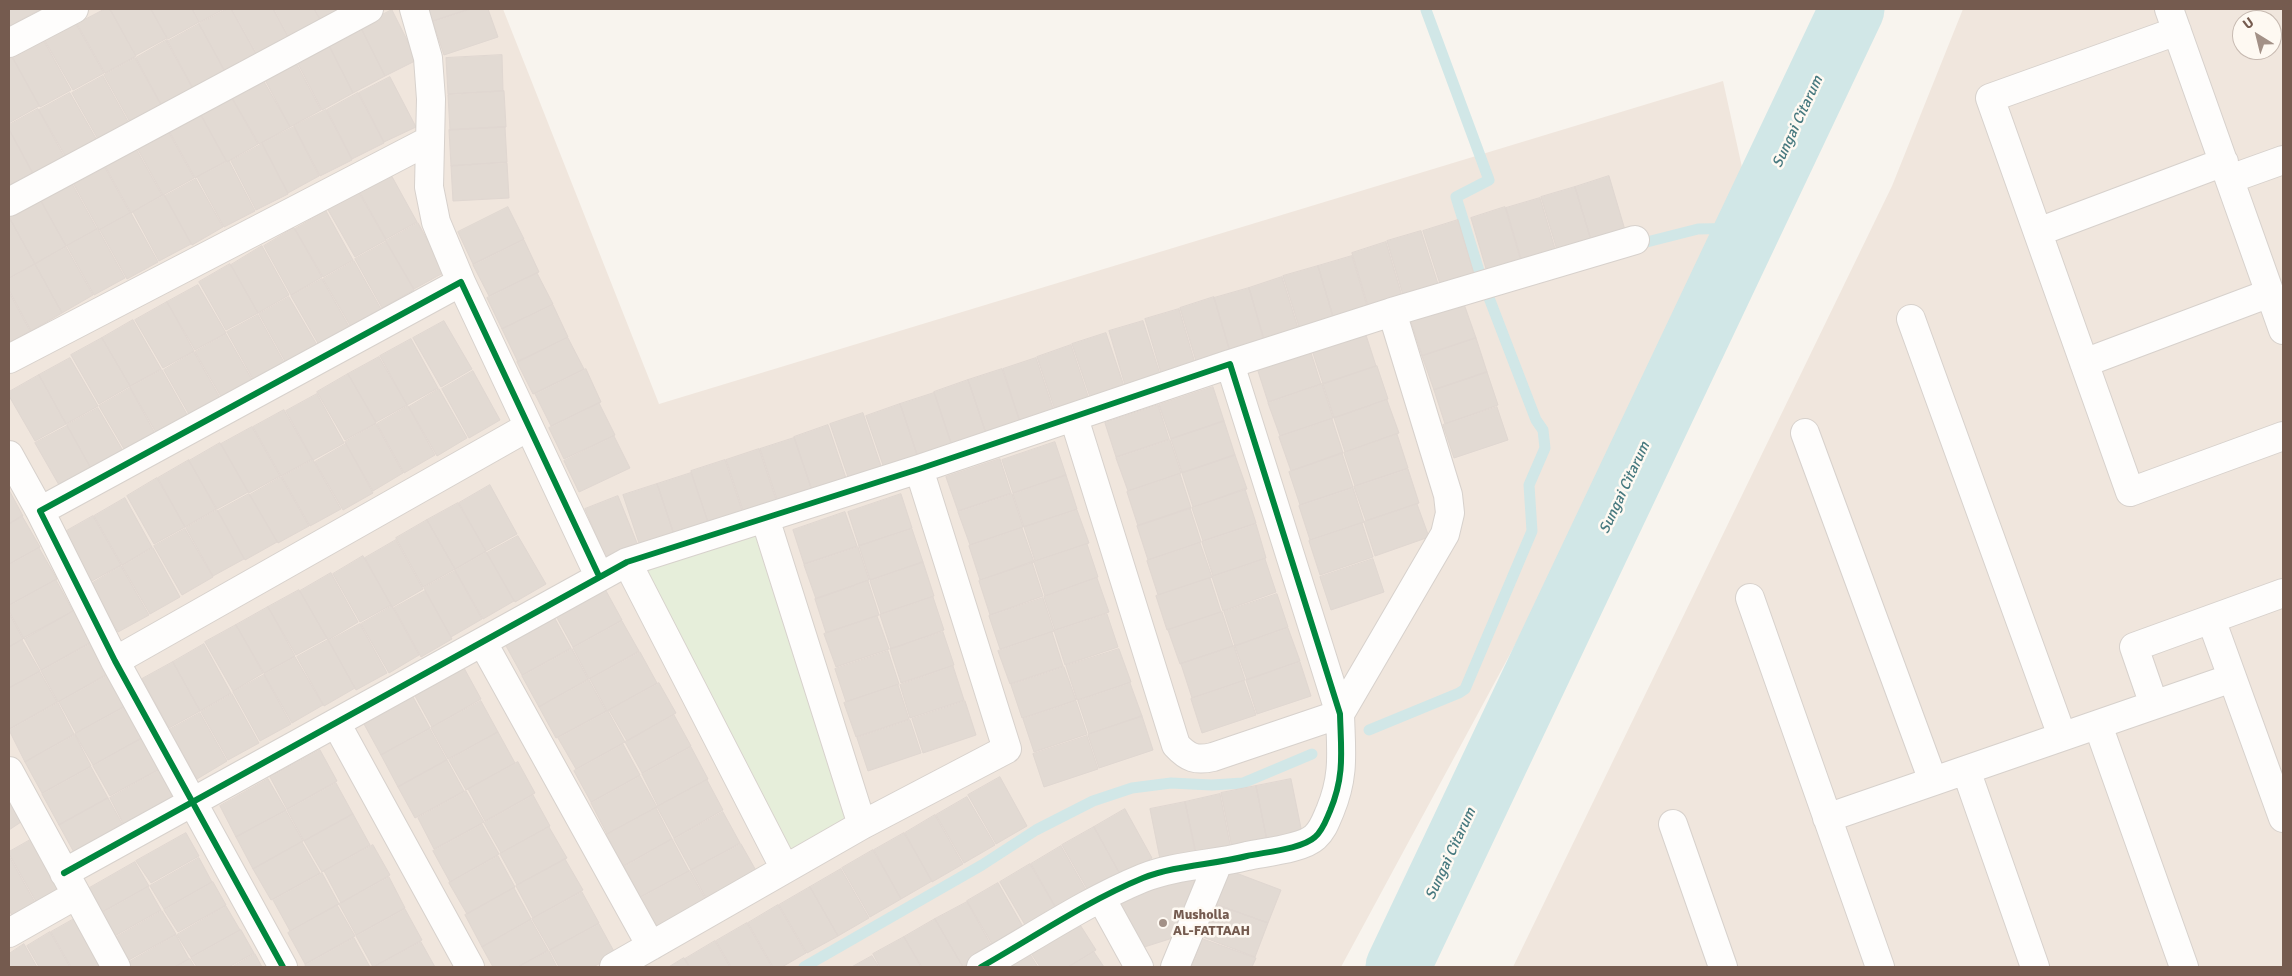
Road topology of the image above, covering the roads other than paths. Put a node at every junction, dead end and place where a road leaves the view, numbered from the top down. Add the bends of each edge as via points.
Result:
1 (74, 9) edge
2 (369, 9) edge
3 (414, 9) edge
4 (2173, 20) edge
5 (9, 43) edge
6 (430, 140) junction
7 (2283, 160) edge
8 (2227, 171) junction
9 (9, 202) edge
10 (2038, 232) junction
11 (1635, 240) dead end
12 (461, 282) junction
13 (2270, 293) junction
14 (1392, 312) junction
15 (1911, 319) dead end
16 (2283, 330) edge
17 (9, 359) edge
18 (2084, 363) junction
19 (1230, 364) junction
20 (1074, 418) junction
21 (528, 427) junction
22 (1805, 432) dead end
23 (2283, 436) edge
24 (9, 454) edge
25 (919, 469) junction
26 (40, 512) junction
27 (765, 518) junction
28 (627, 562) junction
29 (599, 576) junction
30 (2283, 593) edge
31 (1750, 598) dead end
32 (2211, 619) junction
33 (483, 643) junction
34 (115, 661) junction
35 (2232, 678) junction
36 (2154, 705) junction
37 (1340, 714) junction
38 (336, 723) junction
39 (2098, 725) junction
40 (2062, 736) junction
41 (1966, 770) junction
42 (9, 771) edge
43 (1933, 781) junction
44 (193, 800) junction
45 (1827, 818) junction
46 (2283, 818) edge
47 (1672, 824) dead end
48 (862, 825) junction
49 (1218, 863) junction
50 (785, 869) junction
51 (70, 884) junction
52 (1101, 898) junction
53 (9, 933) edge
54 (651, 946) junction
55 (116, 967) edge
56 (283, 967) edge
57 (470, 967) edge
58 (614, 967) edge
59 (981, 967) edge
60 (1139, 967) edge
61 (1175, 967) edge
62 (1723, 967) edge
63 (1880, 967) edge
64 (2035, 967) edge
65 (2184, 967) edge

1 - 5 street
2 - 9 street
3 - 6 street via 428,58
4 - 8 street
4 - 10 street via 1990,98
6 - 12 street via 430,187 436,222
6 - 17 street
7 - 8 street
8 - 10 street
8 - 13 street
10 - 18 street
11 - 14 street
12 - 21 street
12 - 26 street
13 - 16 street
13 - 18 street
14 - 19 street
14 - 37 street via 1448,495 1450,514 1445,534
15 - 40 street
18 - 23 street via 2130,492
19 - 20 street
19 - 37 street
20 - 25 street
20 - 37 street via 1176,745 1185,756 1199,760 1213,757
21 - 29 street
21 - 34 street
22 - 43 street
24 - 26 street
25 - 27 street
25 - 48 street via 1006,750
26 - 34 street
27 - 28 street
27 - 48 street
28 - 29 street
28 - 50 street
29 - 33 street
30 - 32 street
31 - 45 street
32 - 35 street
32 - 36 street via 2134,647
33 - 38 street
33 - 54 street
34 - 44 street
35 - 36 street
35 - 46 street
36 - 39 street
37 - 49 street via 1342,770 1337,794 1323,827 1314,838
38 - 44 street
38 - 57 street
39 - 40 street
39 - 65 street
40 - 41 street
41 - 43 street
41 - 64 street
42 - 51 street
43 - 45 street
44 - 51 street
44 - 56 street
45 - 63 street
47 - 62 street
48 - 50 street
49 - 52 street via 1178,867
49 - 61 street
50 - 54 street
51 - 53 street
51 - 55 street
52 - 59 street
52 - 60 street
54 - 58 street

